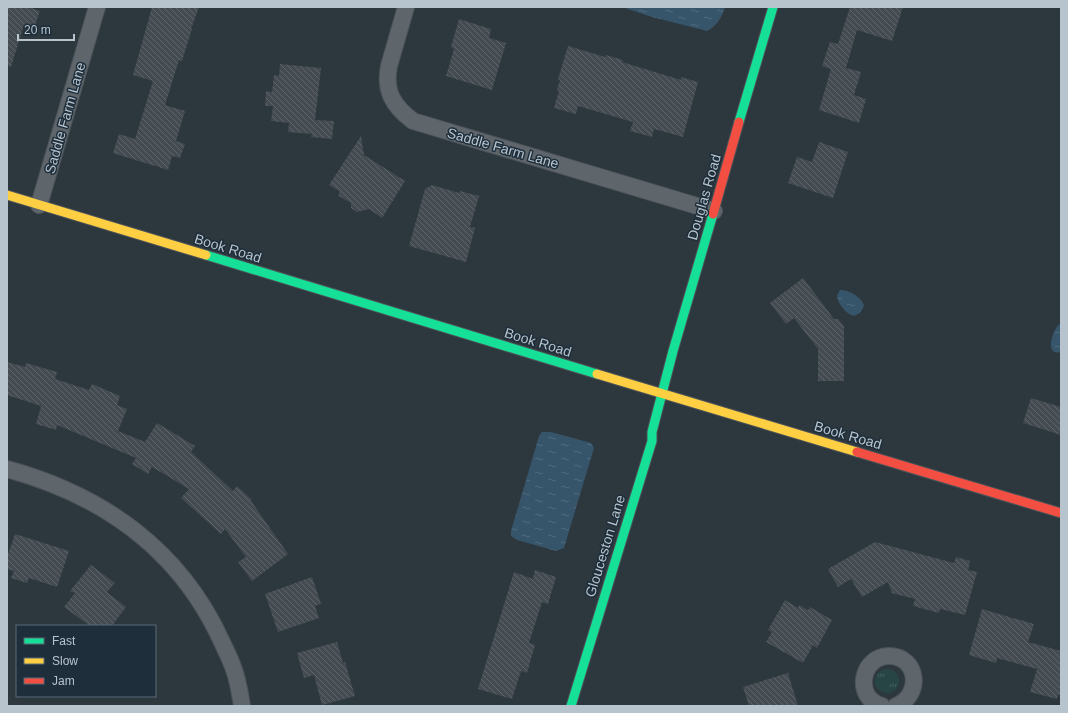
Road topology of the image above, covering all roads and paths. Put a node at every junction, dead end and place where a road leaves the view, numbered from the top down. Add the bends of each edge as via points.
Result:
1 (97, 7) edge
2 (406, 7) edge
3 (773, 7) edge
4 (7, 195) edge
5 (39, 205) junction
6 (714, 211) junction
7 (661, 394) junction
8 (7, 469) edge
9 (1061, 513) edge
10 (908, 704) edge
11 (242, 706) edge
12 (571, 706) edge
13 (882, 706) edge

1 - 5 street, Saddle Farm Lane
2 - 6 street, Saddle Farm Lane via 389,66 388,89 397,108 413,121
3 - 6 street, Douglas Road
4 - 5 street, Book Road
5 - 7 street, Book Road
6 - 7 street, Douglas Road
7 - 9 street, Book Road
7 - 12 street, Glouceston Lane via 652,441
8 - 11 street via 63,488 98,506 153,545 194,591 209,615 234,668
10 - 13 street via 914,684 911,669 900,658 884,656 870,664 864,679 867,694 872,701

